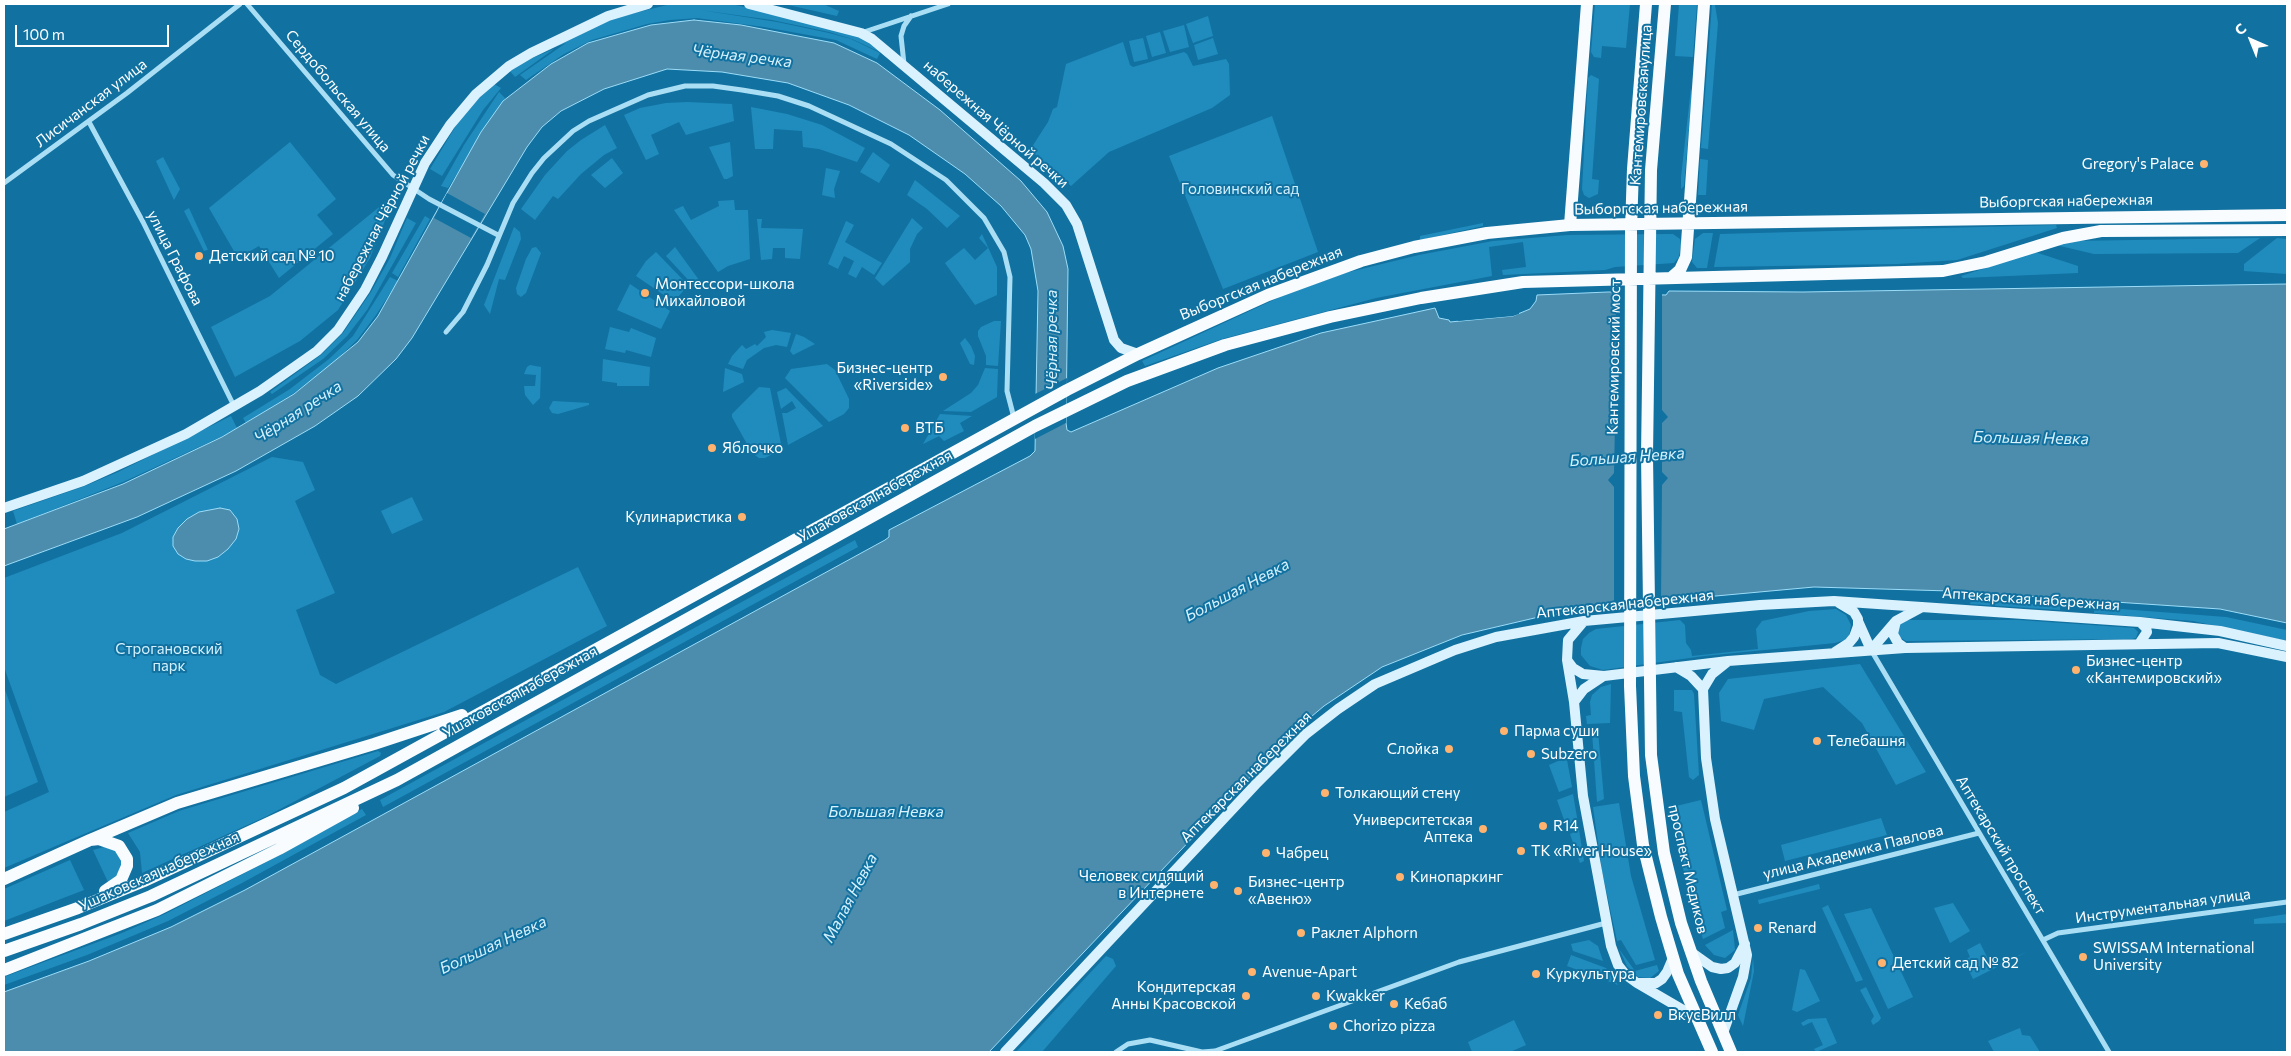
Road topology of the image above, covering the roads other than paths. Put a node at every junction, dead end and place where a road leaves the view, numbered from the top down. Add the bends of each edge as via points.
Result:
1 (240, 4) edge
2 (246, 4) edge
3 (648, 4) edge
4 (749, 4) edge
5 (948, 4) edge
6 (1587, 4) edge
7 (1646, 4) edge
8 (1665, 4) edge
9 (1704, 4) edge
10 (911, 15) junction
11 (861, 33) junction
12 (904, 65) junction
13 (89, 122) junction
14 (4, 183) edge
15 (413, 187) junction
16 (1632, 209) joint
17 (2287, 216) edge
18 (1689, 224) junction
19 (1570, 225) junction
20 (2287, 230) edge
21 (498, 235) junction
22 (1672, 277) junction
23 (446, 332) dead end
24 (1138, 354) junction
25 (235, 407) junction
26 (1036, 407) joint
27 (1066, 410) joint
28 (1014, 418) junction
29 (4, 508) edge
30 (1834, 601) junction
31 (1922, 607) junction
32 (1858, 619) junction
33 (1584, 621) junction
34 (1896, 621) junction
35 (2140, 622) junction
36 (2139, 644) junction
37 (2287, 646) edge
38 (1905, 648) junction
39 (1871, 650) junction
40 (1833, 653) junction
41 (2287, 657) edge
42 (1567, 660) junction
43 (1728, 661) junction
44 (1676, 667) junction
45 (1604, 676) junction
46 (1649, 684) joint
47 (1703, 689) junction
48 (510, 695) junction
49 (1574, 702) junction
50 (397, 780) junction
51 (1979, 833) junction
52 (90, 840) junction
53 (4, 879) edge
54 (1732, 895) junction
55 (2287, 902) edge
56 (78, 908) junction
57 (1606, 923) junction
58 (4, 934) edge
59 (2043, 940) junction
60 (1746, 943) junction
61 (4, 951) edge
62 (1691, 952) junction
63 (1673, 958) junction
64 (4, 970) edge
65 (1637, 983) junction
66 (1697, 1018) junction
67 (1723, 1033) junction
68 (1005, 1052) edge
69 (1116, 1052) edge
70 (1712, 1052) edge
71 (1731, 1052) edge
72 (2109, 1052) edge

1 - 13 street, Лисичанская улица
2 - 15 street, Сердобольская улица via 392,174
3 - 15 street, набережная Чёрной речки via 608,16 556,40 489,81 450,125
4 - 11 street, набережная Чёрной речки
5 - 10 street
6 - 19 main road
7 - 16 main road, Кантемировская улица
8 - 46 main road, Кантемировская улица via 1651,170 1647,455
9 - 18 main road
10 - 11 street
10 - 12 street via 902,36
11 - 12 street, набережная Чёрной речки
12 - 24 street, набережная Чёрной речки via 1064,202 1077,224 1111,334 1121,348
13 - 14 street, Лисичанская улица
13 - 25 street, улица Графова
15 - 21 street, Сердобольская улица
15 - 25 street, набережная Чёрной речки via 365,290 338,330 317,351
16 - 63 main road, Кантемировский мост via 1629,446 1630,686 1634,776 1652,885
17 - 18 main road, Выборгская набережная
18 - 19 main road, Выборгская набережная
18 - 22 main road via 1685,264
19 - 24 main road, Выборгская набережная via 1487,233 1360,260 1268,295
20 - 22 main road, Выборгская набережная via 2102,231 2063,238 1986,262 1943,271
21 - 23 street via 463,312
21 - 28 street via 513,203 544,158 573,131 625,104 685,86 713,86 778,96 809,106 906,153 946,180 984,218 1004,252 1010,277 1007,391
22 - 27 main road, Выборгская набережная via 1523,282 1330,317 1225,345 1127,381
24 - 26 main road, Выборгская набережная
25 - 29 street, набережная Чёрной речки via 130,461
26 - 28 main road, Ушаковская набережная
27 - 50 main road, Ушаковская набережная
28 - 48 main road, Ушаковская набережная
30 - 31 street, Аптекарская набережная
30 - 32 street via 1850,609
30 - 33 street, Аптекарская набережная
31 - 34 street
31 - 35 street, Аптекарская набережная
32 - 39 street
32 - 40 street via 1854,637
33 - 42 street via 1568,640
33 - 68 street, Аптекарская набережная via 1505,635 1455,650 1375,684 1338,708 1306,734 1256,784
34 - 38 street via 1893,634
34 - 39 street
35 - 36 street via 2147,632
35 - 37 street, Аптекарская набережная via 2210,630
36 - 38 street
36 - 41 street via 2218,643
38 - 39 street
39 - 40 street
39 - 51 street, Аптекарский проспект
40 - 43 street
42 - 45 street via 1583,674
42 - 49 street
43 - 44 street
43 - 47 street via 1712,674
44 - 45 street
44 - 47 street
45 - 49 street via 1584,689
46 - 62 main road, проспект Медиков via 1651,755 1659,822 1674,897
47 - 54 street via 1708,782
48 - 52 main road via 446,721 177,803
48 - 56 main road, Ушаковская набережная via 344,788 144,881
49 - 57 street via 1583,796
50 - 61 main road, Ушаковская набережная via 151,896
50 - 64 main road via 279,850 157,910
51 - 54 street, улица Академика Павлова
51 - 59 street, Аптекарский проспект
52 - 53 main road
52 - 56 main road, Ушаковская набережная via 106,840 119,846 127,859 127,866 121,880
54 - 60 street
55 - 59 street, Инструментальная улица via 2058,933
56 - 58 main road, Ушаковская набережная
57 - 65 street via 1613,956
57 - 69 street via 1459,962 1215,1051 1202,1052 1150,1040 1128,1044
59 - 72 street, Аптекарский проспект
60 - 62 street via 1735,963 1728,968 1712,967
60 - 67 street via 1747,962
62 - 67 main road, проспект Медиков
63 - 65 street via 1662,978 1648,984
63 - 66 main road
65 - 66 street
66 - 70 main road
67 - 71 main road, проспект Медиков

